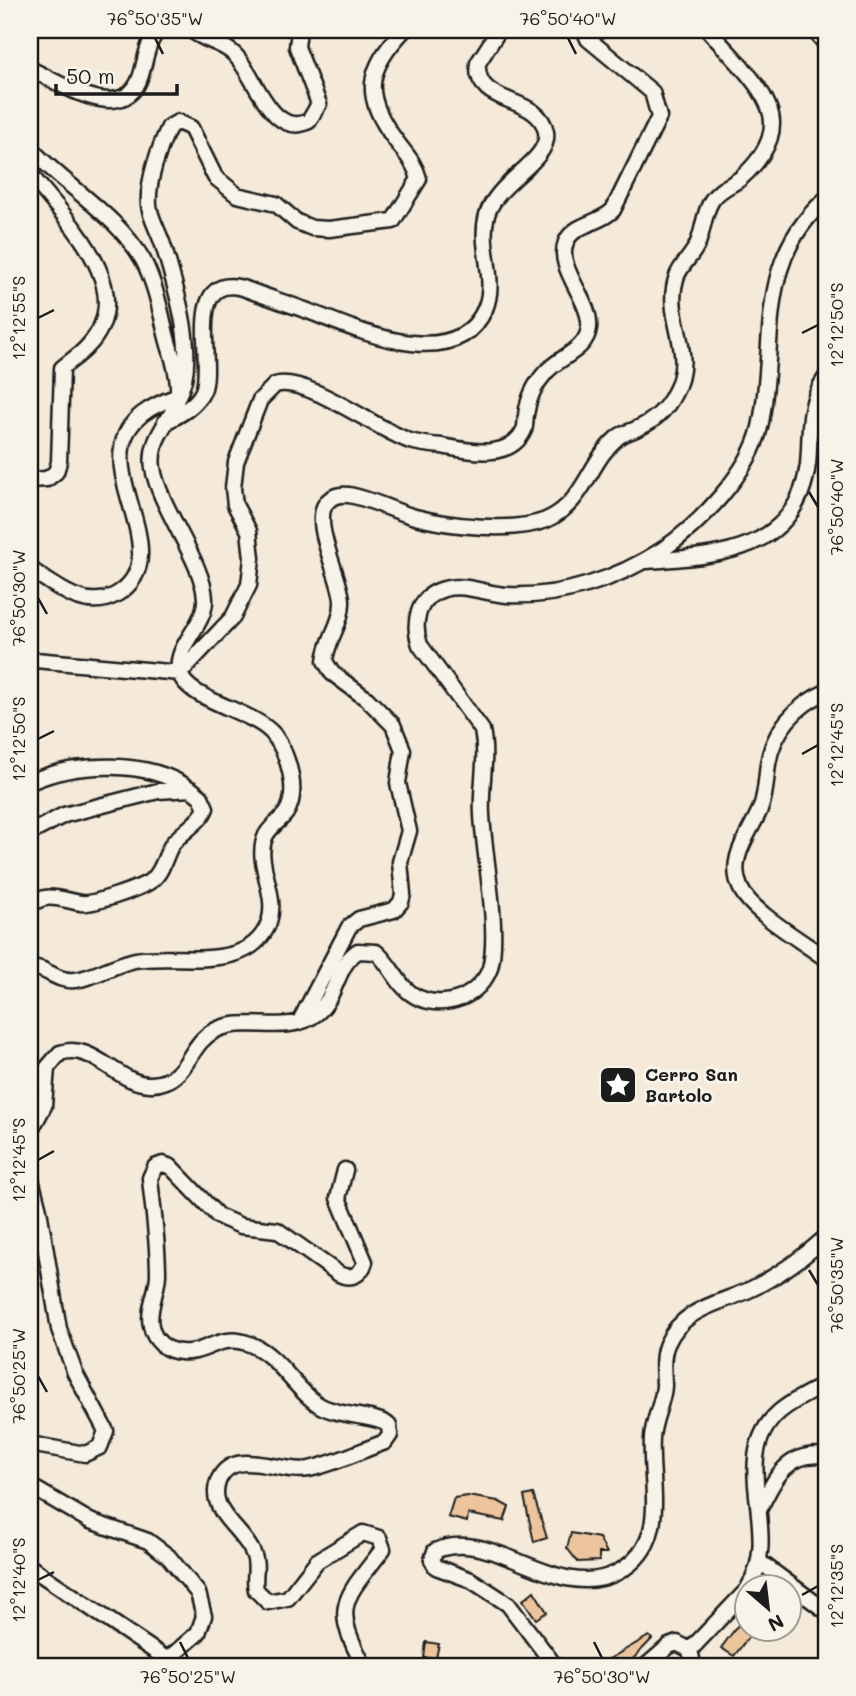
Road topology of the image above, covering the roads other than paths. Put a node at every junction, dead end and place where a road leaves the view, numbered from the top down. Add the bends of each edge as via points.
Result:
1 (159, 30) edge
2 (191, 30) edge
3 (299, 30) edge
4 (404, 30) edge
5 (499, 30) edge
6 (584, 30) edge
7 (708, 30) edge
8 (814, 30) edge
9 (826, 44) edge
10 (30, 69) edge
11 (30, 148) edge
12 (30, 174) edge
13 (826, 199) edge
14 (826, 377) edge
15 (178, 396) junction
16 (164, 423) junction
17 (30, 480) edge
18 (645, 561) junction
19 (30, 569) edge
20 (32, 660) edge
21 (180, 673) junction
22 (826, 692) edge
23 (30, 782) edge
24 (191, 789) junction
25 (30, 833) edge
26 (30, 905) edge
27 (826, 958) edge
28 (30, 967) edge
29 (299, 1023) junction
30 (30, 1132) edge
31 (345, 1170) dead end
32 (30, 1175) edge
33 (826, 1237) edge
34 (826, 1384) edge
35 (30, 1444) edge
36 (826, 1457) edge
37 (30, 1486) edge
38 (760, 1508) junction
39 (760, 1562) junction
40 (30, 1567) edge
41 (754, 1574) edge
42 (734, 1603) edge
43 (826, 1611) edge
44 (690, 1650) junction
45 (164, 1663) edge
46 (364, 1666) edge
47 (555, 1666) edge
48 (646, 1666) edge
49 (689, 1666) edge

1 - 10 street via 152,37 137,85 119,99 93,98
2 - 3 street via 235,55 274,112 297,125 310,121 319,104 297,47
4 - 15 street via 390,43 373,80 377,115 416,166 419,179 393,221 329,229 304,226 276,204 246,199 228,190 215,177 191,128 183,122 169,127 149,208 175,283 184,340 186,375
5 - 16 street via 478,63 480,82 489,91 533,111 546,136 543,152 503,186 491,205 485,239 490,286 480,319 463,335 442,343 394,341 243,288 224,288 212,296 205,309 207,364 202,393 184,412
6 - 21 street via 588,39 652,92 659,117 613,210 579,228 566,243 564,255 589,321 585,340 539,380 520,436 505,447 485,452 410,441 297,384 282,383 269,389 260,400 236,462 233,488 235,505 249,531 249,585 233,617
7 - 29 street via 764,97 771,137 740,179 724,187 712,201 696,247 678,272 673,307 683,343 683,369 669,403 642,427 620,435 604,450 576,498 535,523 466,525 416,517 346,494 332,497 323,508 321,522 342,600 325,661 332,673 393,725 400,738 403,750 398,783 409,831 400,862 401,902 349,927
8 - 9 street
11 - 15 street via 113,223 142,259 155,289
12 - 17 street via 92,255 103,277 106,301 95,338 62,368 58,467 47,479
13 - 18 street via 798,231 776,279 760,429 751,448 729,485 701,518
14 - 18 street via 810,414 805,479 793,506 774,529 751,545 723,554
15 - 16 street
15 - 19 street via 151,406 132,423 121,448 124,482 140,545 140,564 132,581 110,598 91,601 73,596
16 - 21 street via 154,444 155,476 205,597 201,621 180,659
18 - 29 street via 600,581 553,592 505,595 453,587 436,592 423,604 416,620 420,645 482,730 485,741 481,802 492,906 490,968 465,996 437,1002 418,998 403,987 376,952 358,951 348,960 325,1005
20 - 21 street
21 - 28 street via 194,691 260,723 282,749 292,797 263,845 271,901 267,925 257,940 228,955 139,959 71,981
22 - 27 street via 796,711 780,731 770,754 762,805 736,866 741,891 752,904
23 - 24 street via 60,771 123,769 174,777
24 - 25 street via 158,790 64,815
24 - 26 street via 205,801 204,813 173,844 153,879 82,904 56,896
29 - 30 street via 216,1030 201,1041 179,1074 160,1084 129,1080 80,1051 60,1052 47,1068 44,1106
31 - 46 street via 338,1198 365,1262 360,1273 350,1277 277,1230 229,1222 208,1208 171,1167 155,1167 150,1178 158,1273 150,1322 158,1342 178,1352 220,1341 249,1343 324,1408 349,1417 382,1420 389,1426 385,1442 312,1469 296,1472 249,1462 234,1465 222,1475 216,1491 219,1507 254,1555 256,1590 268,1602 288,1598 333,1548 362,1533 379,1538 383,1549 353,1586 344,1612 346,1630
32 - 35 street via 59,1329 75,1373 106,1431 100,1447 85,1454
33 - 47 street via 780,1273 694,1311 678,1325 666,1346 664,1390 652,1437 653,1530 626,1566 604,1577 578,1580 486,1551 461,1546 435,1551 432,1560 436,1567 471,1580 508,1604
34 - 38 street via 787,1406 764,1430 754,1459
36 - 38 street via 807,1455 784,1466
37 - 45 street via 90,1521 148,1541 168,1556 193,1586 203,1608 202,1625 192,1640
38 - 39 street
39 - 41 street
39 - 43 street
40 - 45 street
42 - 44 street
44 - 48 street via 673,1644
44 - 49 street

